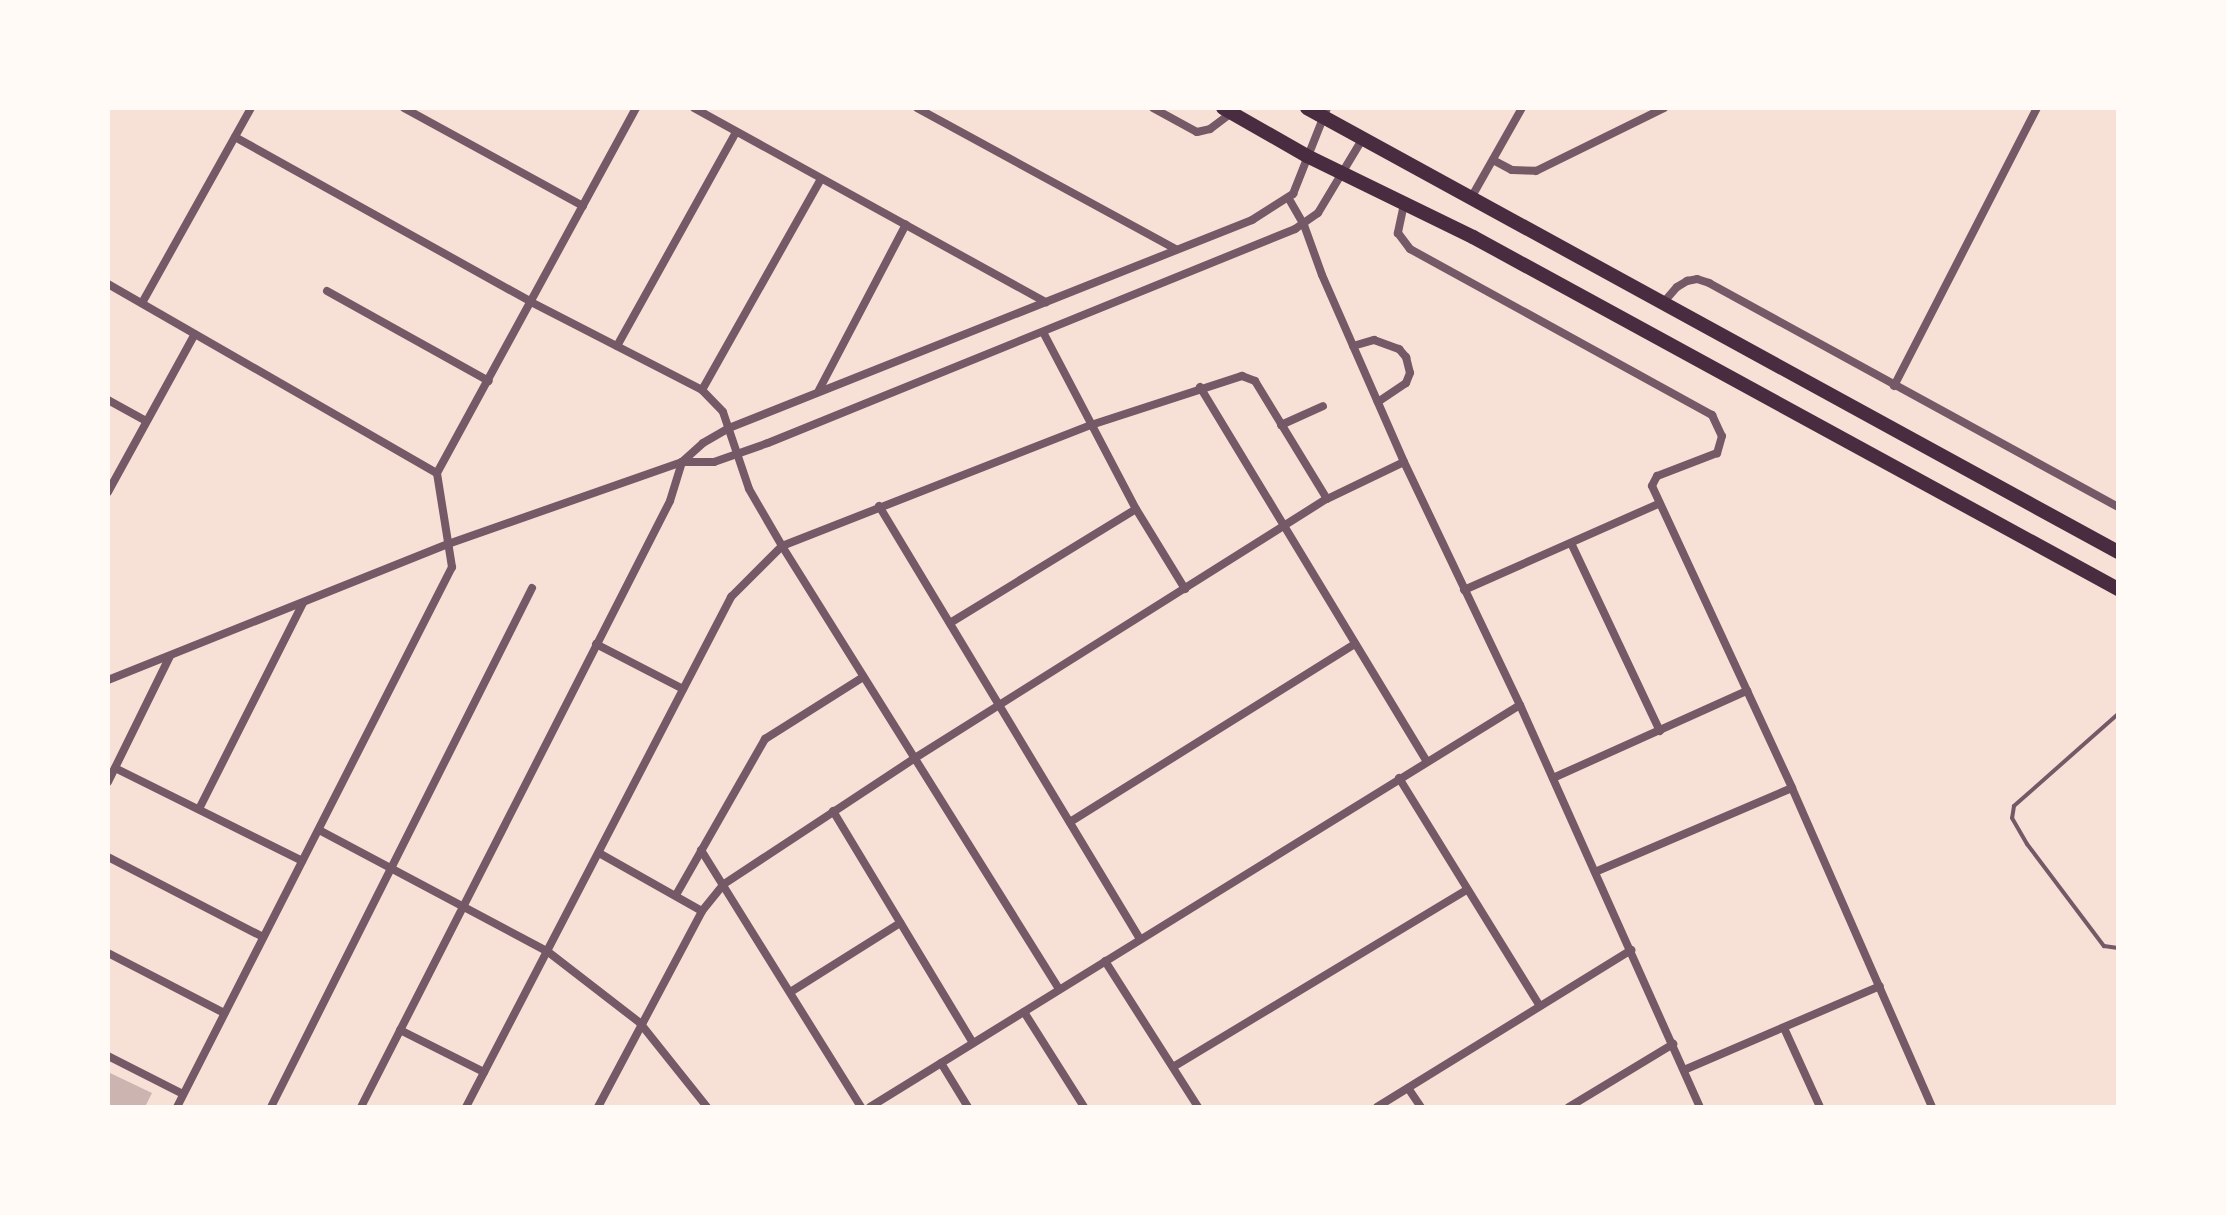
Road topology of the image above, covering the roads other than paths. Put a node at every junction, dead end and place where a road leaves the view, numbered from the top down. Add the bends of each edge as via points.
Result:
1 (251, 108) edge
2 (404, 108) edge
3 (636, 108) edge
4 (694, 108) edge
5 (917, 108) edge
6 (1153, 108) edge
7 (1307, 108) edge
8 (1522, 108) edge
9 (1664, 108) edge
10 (2037, 108) edge
11 (1227, 111) edge
12 (1325, 112) edge
13 (736, 132) junction
14 (235, 137) junction
15 (1363, 138) junction
16 (1307, 156) junction
17 (1493, 160) junction
18 (1344, 174) junction
19 (821, 179) junction
20 (1471, 198) junction
21 (1289, 199) junction
22 (1404, 204) junction
23 (583, 206) junction
24 (906, 224) junction
25 (1304, 225) junction
26 (1176, 249) junction
27 (108, 284) edge
28 (327, 291) dead end
29 (531, 302) junction
30 (1046, 302) junction
31 (142, 303) junction
32 (1663, 303) junction
33 (1043, 332) junction
34 (195, 334) junction
35 (617, 346) junction
36 (1353, 346) junction
37 (489, 381) junction
38 (1894, 386) junction
39 (1200, 387) junction
40 (702, 390) junction
41 (819, 391) junction
42 (108, 400) edge
43 (1378, 402) junction
44 (1323, 406) dead end
45 (146, 421) junction
46 (1091, 425) junction
47 (1281, 425) junction
48 (729, 428) junction
49 (738, 454) junction
50 (682, 462) junction
51 (1404, 462) junction
52 (437, 473) junction
53 (108, 492) edge
54 (1327, 499) junction
55 (1660, 503) junction
56 (879, 506) junction
57 (2118, 507) edge
58 (1136, 509) junction
59 (1285, 526) junction
60 (1571, 543) junction
61 (448, 544) junction
62 (782, 546) junction
63 (2118, 552) edge
64 (532, 588) dead end
65 (1185, 589) junction
66 (2118, 589) edge
67 (1464, 590) junction
68 (303, 603) junction
69 (950, 623) junction
70 (596, 644) junction
71 (1355, 644) junction
72 (170, 656) junction
73 (863, 677) junction
74 (108, 680) edge
75 (683, 689) junction
76 (1747, 691) junction
77 (1000, 705) junction
78 (1520, 705) junction
79 (2118, 714) edge
80 (1660, 731) junction
81 (915, 758) junction
82 (1427, 762) junction
83 (115, 768) junction
84 (1399, 778) junction
85 (1553, 778) junction
86 (108, 782) edge
87 (1792, 788) junction
88 (199, 809) junction
89 (833, 811) junction
90 (1070, 822) junction
91 (319, 830) junction
92 (701, 850) junction
93 (599, 853) junction
94 (108, 857) edge
95 (302, 861) junction
96 (389, 867) junction
97 (1595, 872) junction
98 (724, 884) junction
99 (1466, 890) junction
100 (676, 895) junction
101 (463, 905) junction
102 (702, 911) junction
103 (900, 923) junction
104 (263, 937) junction
105 (1140, 939) junction
106 (2118, 948) edge
107 (1631, 950) junction
108 (547, 951) junction
109 (108, 953) edge
110 (1105, 961) junction
111 (1880, 986) junction
112 (1059, 989) junction
113 (792, 991) junction
114 (1540, 1006) junction
115 (1024, 1012) junction
116 (224, 1013) junction
117 (640, 1023) junction
118 (1784, 1028) junction
119 (400, 1030) junction
120 (973, 1043) junction
121 (1673, 1044) junction
122 (108, 1056) edge
123 (941, 1063) junction
124 (1173, 1067) junction
125 (1684, 1070) junction
126 (484, 1072) junction
127 (1408, 1088) junction
128 (183, 1094) junction
129 (177, 1107) edge
130 (271, 1107) edge
131 (361, 1107) edge
132 (466, 1107) edge
133 (598, 1107) edge
134 (707, 1107) edge
135 (861, 1107) edge
136 (870, 1107) edge
137 (968, 1107) edge
138 (1084, 1107) edge
139 (1198, 1107) edge
140 (1377, 1107) edge
141 (1421, 1107) edge
142 (1569, 1107) edge
143 (1700, 1107) edge
144 (1820, 1107) edge
145 (1932, 1107) edge

1 - 14 street
2 - 23 street
3 - 23 street
4 - 13 street
5 - 26 street
6 - 11 street via 1197,132 1210,129
7 - 12 main road
8 - 17 street
9 - 17 street via 1536,171 1512,170
10 - 38 street
11 - 16 main road
12 - 15 main road
12 - 16 street
13 - 19 street
13 - 35 street
14 - 29 street
14 - 31 street
15 - 18 street
15 - 20 main road
16 - 18 main road
16 - 21 street
17 - 20 street
18 - 22 main road
18 - 25 street
19 - 24 street
19 - 40 street
20 - 32 main road
21 - 25 street
21 - 26 street via 1252,220
22 - 55 street via 1398,233 1410,249 1712,415 1722,445 1717,453 1652,480
22 - 66 main road
23 - 29 street
24 - 30 street
24 - 41 street
25 - 33 street
25 - 36 street
26 - 30 street
27 - 31 street
28 - 37 street
29 - 35 street
29 - 37 street
30 - 41 street
31 - 34 street
32 - 38 street via 1687,281 1709,283
32 - 63 main road
33 - 46 street
33 - 49 street
34 - 45 street
34 - 52 street
35 - 40 street
36 - 43 street
36 - 43 street via 1374,340 1406,357 1406,383
37 - 52 street
38 - 57 street
39 - 46 street
39 - 47 street via 1249,376
39 - 59 street
40 - 48 street via 723,412
41 - 48 street
42 - 45 street
43 - 51 street
44 - 47 street
45 - 53 street
46 - 56 street
46 - 58 street
47 - 54 street
48 - 49 street
48 - 50 street
49 - 50 street via 714,462
49 - 62 street via 749,489
50 - 61 street
50 - 70 street via 670,501
51 - 54 street
51 - 67 street
52 - 61 street
54 - 59 street
55 - 60 street
55 - 76 street
56 - 62 street
56 - 69 street
58 - 65 street
58 - 69 street
59 - 65 street
59 - 71 street
60 - 67 street
60 - 80 street
61 - 68 street
61 - 91 street via 452,567
62 - 73 street
62 - 75 street via 731,597
64 - 96 street
65 - 77 street
67 - 78 street
68 - 72 street
68 - 88 street
69 - 77 street
70 - 75 street
70 - 101 street
71 - 82 street
71 - 90 street
72 - 74 street
72 - 83 street
73 - 81 street
73 - 92 street via 765,739
75 - 93 street
76 - 80 street
76 - 87 street
77 - 81 street
77 - 90 street
78 - 82 street
78 - 85 street
79 - 106 lane via 2014,806 2012,818 2104,946
80 - 85 street
81 - 89 street
81 - 112 street
82 - 84 street
83 - 86 street
83 - 88 street
84 - 99 street
84 - 105 street
85 - 97 street
87 - 97 street
87 - 111 street
88 - 95 street
89 - 98 street
89 - 103 street
90 - 105 street
91 - 95 street
91 - 96 street
92 - 98 street
92 - 100 street
93 - 100 street
93 - 108 street
94 - 104 street
95 - 104 street
96 - 101 street
96 - 130 street
97 - 107 street
98 - 102 street
98 - 113 street
99 - 114 street
99 - 124 street
100 - 102 street
101 - 108 street
101 - 119 street
102 - 117 street
103 - 113 street
103 - 120 street
104 - 116 street
105 - 110 street
107 - 114 street
107 - 121 street
108 - 117 street
108 - 126 street
109 - 116 street
110 - 112 street
110 - 124 street
111 - 118 street
111 - 145 street
112 - 115 street
113 - 135 street
114 - 127 street
115 - 120 street
115 - 138 street
116 - 128 street
117 - 133 street
117 - 134 street
118 - 125 street
118 - 144 street
119 - 126 street
119 - 131 street
120 - 123 street
121 - 125 street
121 - 142 street
122 - 128 street
123 - 136 street
123 - 137 street
124 - 139 street
125 - 143 street
126 - 132 street
127 - 140 street
127 - 141 street
128 - 129 street

